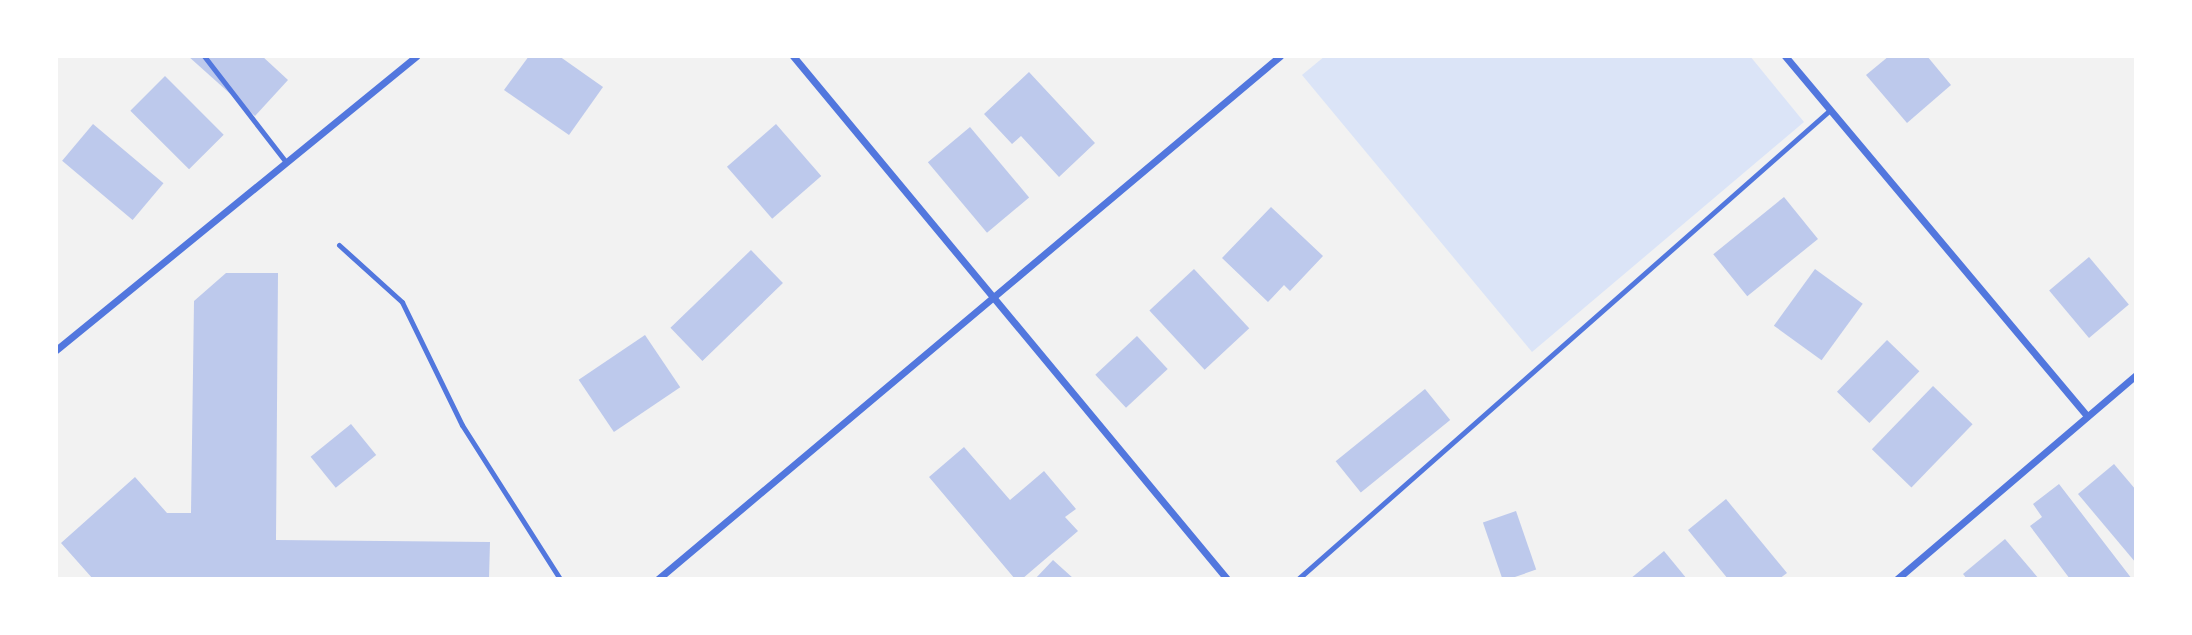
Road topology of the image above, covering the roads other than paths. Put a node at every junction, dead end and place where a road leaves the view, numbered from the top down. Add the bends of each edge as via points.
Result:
1 (204, 56) edge
2 (416, 56) edge
3 (793, 56) edge
4 (1280, 56) edge
5 (1785, 56) edge
6 (1830, 110) junction
7 (286, 162) junction
8 (339, 245) dead end
9 (994, 297) junction
10 (56, 350) edge
11 (2136, 374) edge
12 (2087, 416) junction
13 (560, 579) edge
14 (658, 579) edge
15 (1227, 579) edge
16 (1298, 579) edge
17 (1897, 579) edge

1 - 7 lane
2 - 7 street
3 - 9 street
4 - 9 street
5 - 6 street
6 - 12 street
6 - 16 lane
7 - 10 street
8 - 13 lane via 402,302 462,425
9 - 14 street
9 - 15 street
11 - 12 street
12 - 17 street

